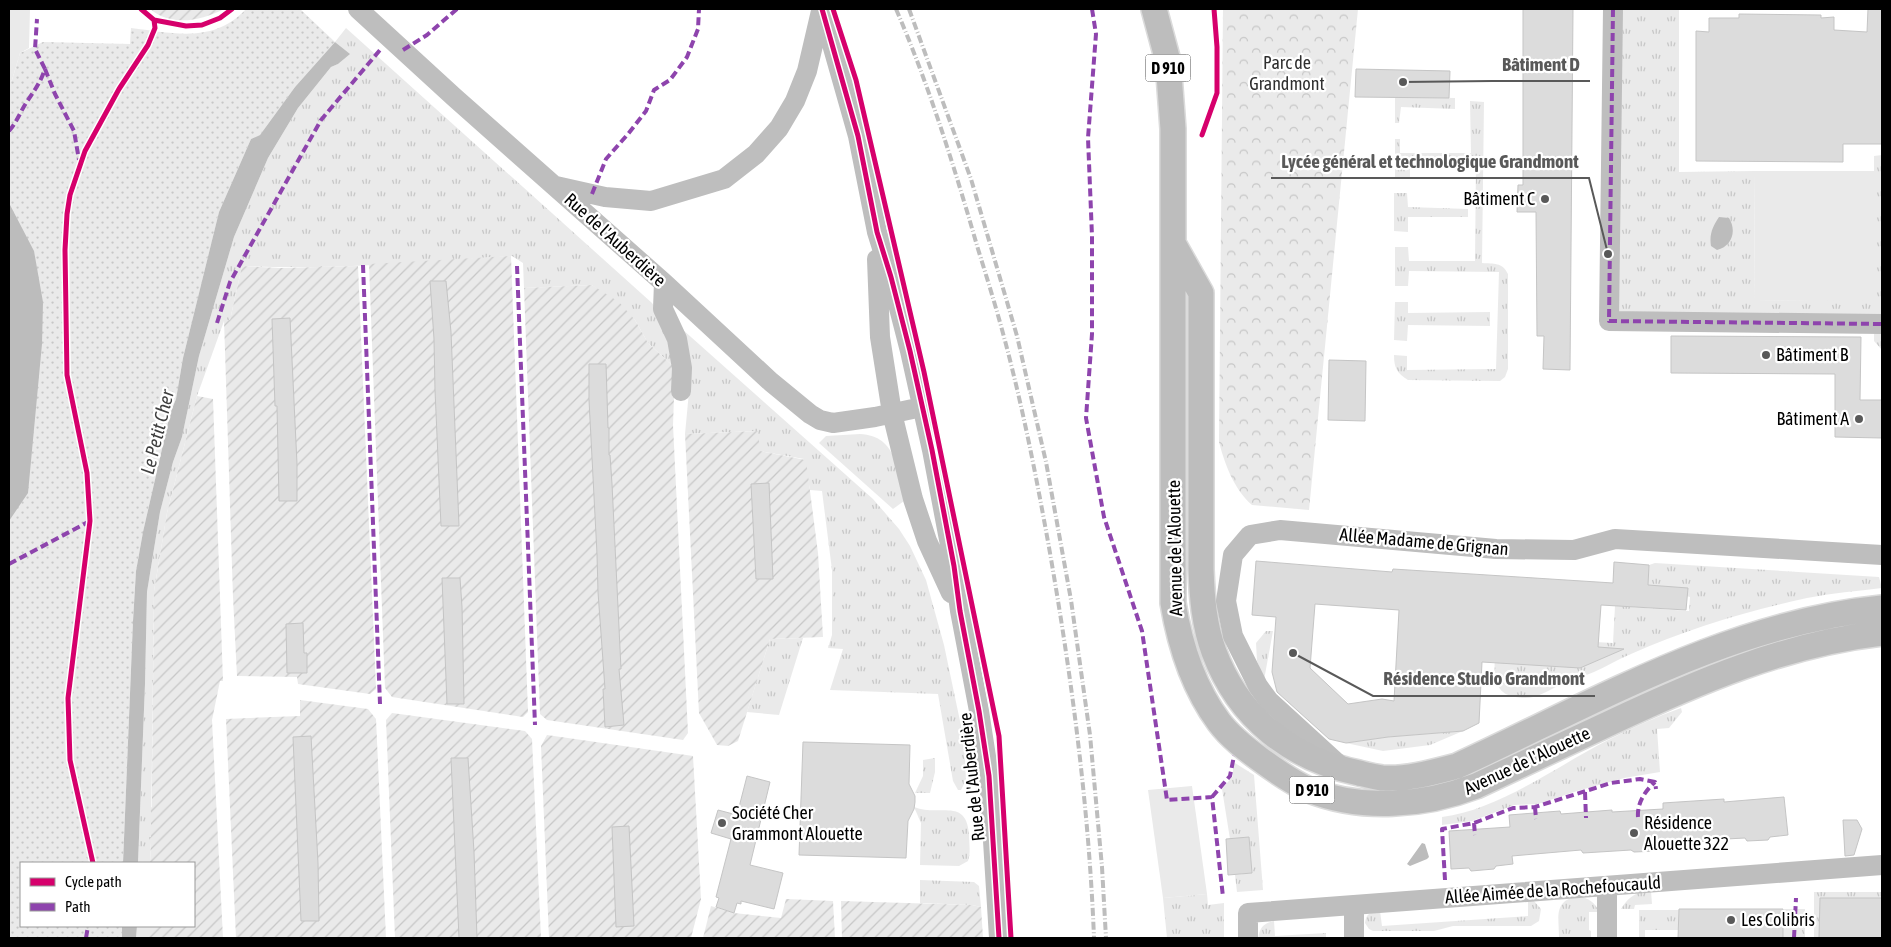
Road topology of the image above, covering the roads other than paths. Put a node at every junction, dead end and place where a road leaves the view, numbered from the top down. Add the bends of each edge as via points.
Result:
1 (358, 9) edge
2 (822, 9) edge
3 (1154, 9) edge
4 (1613, 9) edge
5 (555, 186) junction
6 (877, 232) junction
7 (1173, 243) junction
8 (664, 283) junction
9 (1882, 324) edge
10 (681, 391) dead end
11 (922, 407) junction
12 (892, 413) junction
13 (1882, 555) edge
14 (1882, 608) edge
15 (960, 611) junction
16 (1882, 633) edge
17 (1345, 770) junction
18 (1882, 865) edge
19 (1607, 886) junction
20 (1354, 905) junction
21 (999, 938) edge
22 (1248, 938) edge
23 (1354, 938) edge
24 (1607, 938) edge

1 - 5 street, Rue de l'Auberdière
2 - 5 street via 807,71 795,101 756,154 724,179 651,201 605,197
2 - 6 street via 858,136
3 - 7 main road, Avenue de l'Alouette / D 910 via 1168,61
4 - 9 street via 1609,321
5 - 8 street, Rue de l'Auberdière
6 - 11 street
6 - 12 street via 880,337
7 - 16 main road, Avenue de l'Alouette / D 910 via 1173,603 1177,626 1195,681 1220,723 1242,745 1280,774 1309,790 1334,798 1379,804 1414,802 1456,794 1729,670 1824,642
7 - 17 main road, Avenue de l'Alouette / D 910 via 1201,293 1201,569 1203,607 1214,652 1234,692 1264,728 1303,755
8 - 10 street via 663,309 677,339 682,368
8 - 12 street, Rue de l'Auberdière via 772,382 820,420 832,423
11 - 12 street, Rue de l'Auberdière
11 - 15 street, Rue de l'Auberdière
12 - 15 street, Rue de l'Auberdière via 927,541
13 - 17 street, Allée Madame de Grignan via 1615,539 1574,550 1496,549 1280,530 1250,535 1233,555 1226,601 1233,636 1269,701
14 - 17 main road, Avenue de l'Alouette / D 910 via 1776,628 1703,652 1457,766 1427,774 1382,778
15 - 21 street, Rue de l'Auberdière via 989,776
18 - 19 street, Allée Aimée de la Rochefoucauld
19 - 20 street, Allée Aimée de la Rochefoucauld
19 - 24 street
20 - 22 street, Allée Aimée de la Rochefoucauld via 1248,913
20 - 23 street

